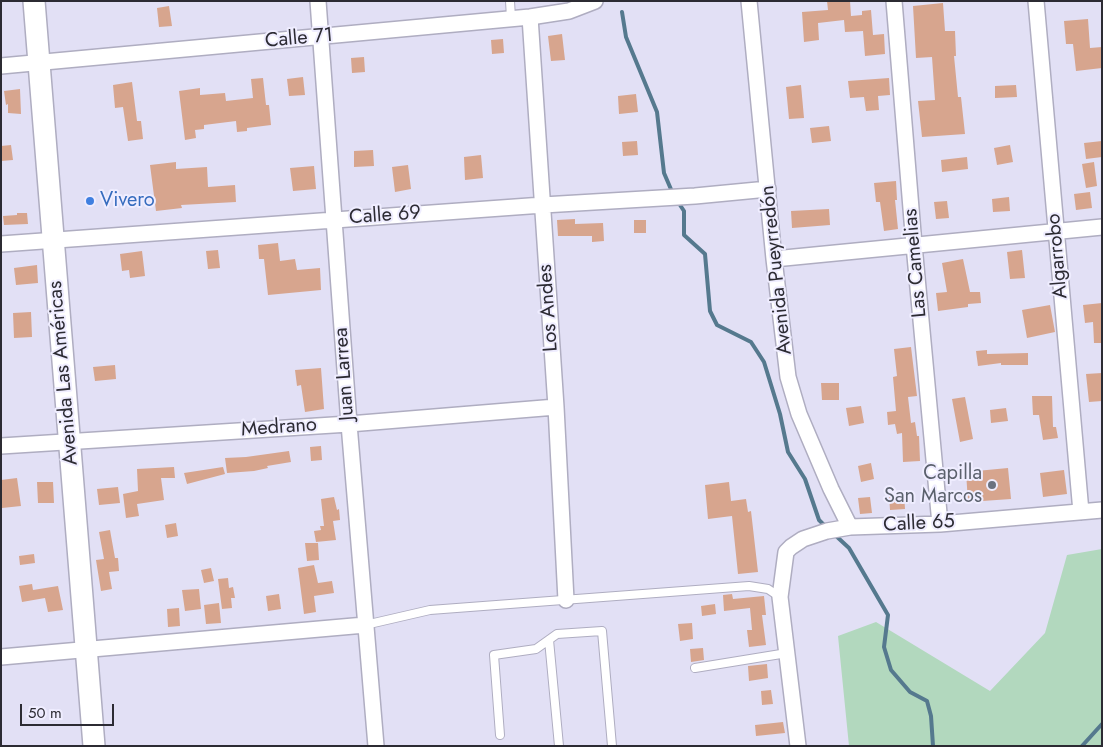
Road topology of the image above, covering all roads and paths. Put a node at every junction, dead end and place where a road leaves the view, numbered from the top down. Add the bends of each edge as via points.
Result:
1 (34, 1) edge
2 (318, 1) edge
3 (510, 1) edge
4 (595, 1) edge
5 (749, 1) edge
6 (894, 1) edge
7 (1036, 1) edge
8 (530, 17) junction
9 (512, 18) junction
10 (321, 37) junction
11 (39, 64) junction
12 (1, 66) edge
13 (768, 189) junction
14 (543, 205) junction
15 (334, 220) junction
16 (1102, 227) edge
17 (1056, 231) junction
18 (53, 240) junction
19 (1, 244) edge
20 (914, 245) junction
21 (774, 259) junction
22 (556, 407) junction
23 (349, 424) junction
24 (69, 442) junction
25 (1, 446) edge
26 (1102, 510) edge
27 (1081, 512) junction
28 (940, 524) junction
29 (850, 527) junction
30 (780, 597) junction
31 (566, 600) junction
32 (365, 624) junction
33 (549, 640) junction
34 (86, 649) junction
35 (787, 653) junction
36 (1, 657) edge
37 (695, 668) dead end
38 (500, 734) dead end
39 (94, 746) edge
40 (376, 746) edge
41 (559, 746) edge
42 (612, 746) edge
43 (798, 746) edge

1 - 11 main road, Avenida Las Américas
2 - 10 street, Juan Larrea
3 - 9 lane
4 - 8 street, Calle 71 via 570,11
5 - 13 street, Avenida Pueyrredón
6 - 20 street, Las Camelias
7 - 17 street, Algarrobo
8 - 9 street, Calle 71
8 - 14 street, Los Andes
9 - 10 street, Calle 71
10 - 11 street, Calle 71
10 - 15 street, Juan Larrea
11 - 12 street, Calle 71
11 - 18 main road, Avenida Las Américas
13 - 14 street, Calle 69
13 - 21 street, Avenida Pueyrredón
14 - 15 street, Calle 69
14 - 22 street, Los Andes
15 - 18 street, Calle 69
15 - 23 street, Juan Larrea
16 - 17 street
17 - 20 street
17 - 27 street, Algarrobo
18 - 19 street, Calle 69
18 - 24 main road, Avenida Las Américas
20 - 21 street
20 - 28 street, Las Camelias
21 - 29 street, Avenida Pueyrredón via 793,395
22 - 23 street, Medrano
22 - 31 street, Los Andes
23 - 24 street, Medrano
23 - 32 street, Juan Larrea
24 - 25 street, Medrano
24 - 34 main road, Avenida Las Américas
26 - 27 street, Calle 65
27 - 28 street, Calle 65
28 - 29 street, Calle 65
29 - 30 street, Calle 65 via 827,530 791,547 786,552
30 - 31 lane via 768,589 749,586
30 - 35 street
31 - 32 lane via 430,610
32 - 34 street
32 - 40 street, Juan Larrea
33 - 38 lane via 536,649 494,655
33 - 41 lane
33 - 42 lane via 557,634 602,631
34 - 36 street
34 - 39 main road, Avenida Las Américas
35 - 37 lane
35 - 43 street

